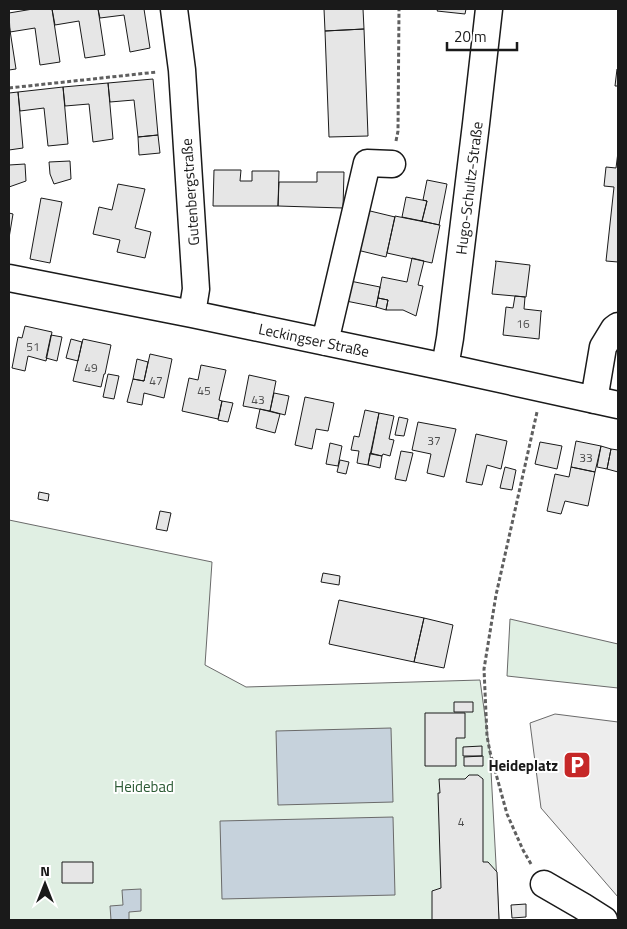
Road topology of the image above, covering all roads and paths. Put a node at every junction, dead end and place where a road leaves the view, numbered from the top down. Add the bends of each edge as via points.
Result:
1 (174, 9) edge
2 (399, 9) edge
3 (489, 9) edge
4 (182, 70) junction
5 (9, 88) edge
6 (392, 164) joint
7 (9, 278) edge
8 (192, 314) junction
9 (618, 326) edge
10 (325, 342) junction
11 (445, 367) junction
12 (542, 389) junction
13 (606, 403) edge
14 (544, 884) joint
15 (604, 920) edge

1 - 4 street, Gutenbergstraße
2 - 6 path via 398,130
3 - 11 street, Hugo-Schultz-Straße
4 - 5 path
4 - 8 street, Gutenbergstraße via 196,289
6 - 10 street via 366,163
7 - 8 street, Leckingser Straße
8 - 10 street, Leckingser Straße
9 - 13 street via 603,347
10 - 11 street, Leckingser Straße
11 - 12 street, Leckingser Straße
12 - 13 street, Leckingser Straße
12 - 14 path via 496,595 484,669 487,736 506,814
14 - 15 street

